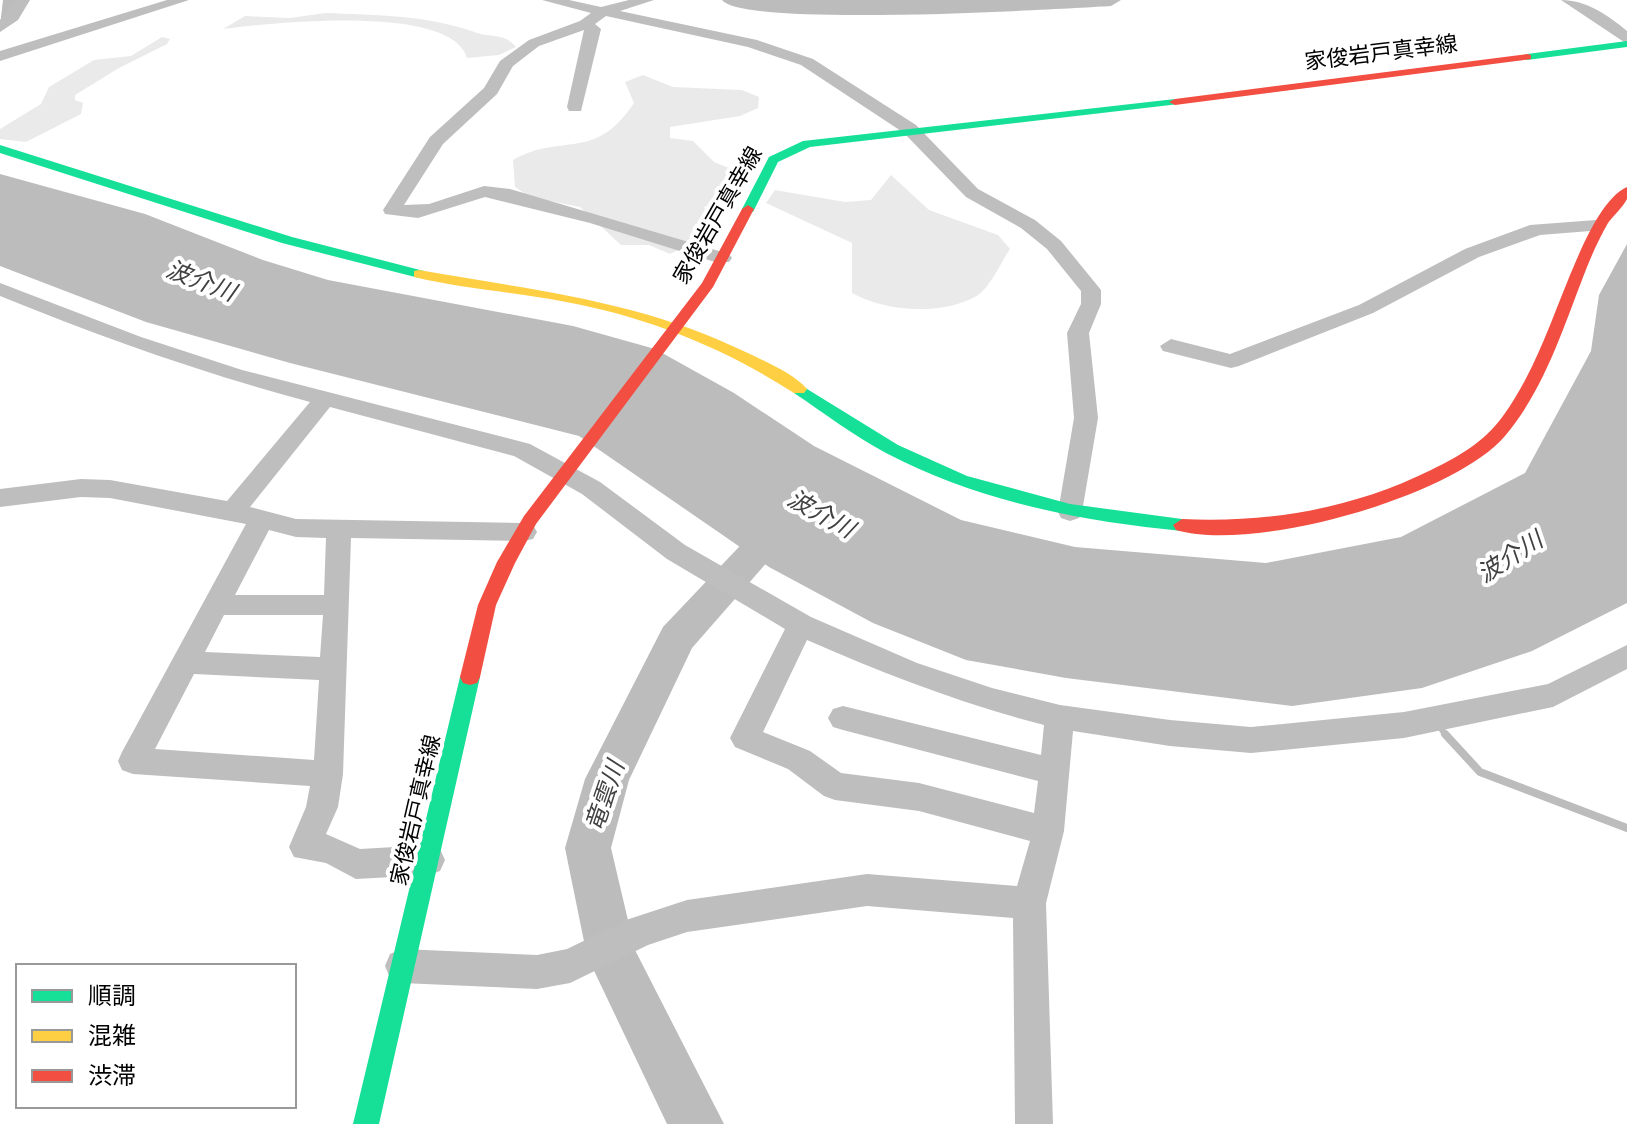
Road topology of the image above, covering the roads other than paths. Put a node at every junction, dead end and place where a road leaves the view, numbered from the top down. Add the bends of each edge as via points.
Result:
1 (23, 0) edge
2 (182, 0) edge
3 (549, 0) edge
4 (647, 0) edge
5 (1568, 0) edge
6 (606, 5) edge
7 (585, 24) junction
8 (0, 28) edge
9 (1627, 41) edge
10 (0, 56) edge
11 (575, 107) dead end
12 (910, 129) junction
13 (0, 149) edge
14 (1627, 191) edge
15 (1596, 226) junction
16 (722, 258) junction
17 (0, 289) edge
18 (672, 332) junction
19 (1171, 346) dead end
20 (326, 397) junction
21 (567, 469) junction
22 (0, 498) edge
23 (233, 511) junction
24 (1070, 512) junction
25 (261, 520) junction
26 (338, 530) junction
27 (524, 532) junction
28 (215, 605) junction
29 (336, 605) junction
30 (801, 625) junction
31 (1627, 656) edge
32 (185, 662) junction
33 (334, 669) junction
34 (1060, 717) junction
35 (843, 718) dead end
36 (1053, 771) junction
37 (328, 774) junction
38 (1048, 831) junction
39 (429, 860) junction
40 (1029, 903) junction
41 (402, 966) junction
42 (366, 1124) edge
43 (1034, 1124) edge

1 - 8 street
2 - 10 street
3 - 6 street
4 - 6 street
5 - 9 street via 1611,25
6 - 7 street
6 - 12 street via 778,50 807,62
7 - 11 street via 594,29
7 - 16 street via 534,43 506,64 491,91 436,141 392,210 433,209 484,191
9 - 12 street, 家俊岩戸真幸線 via 1198,100
12 - 16 street, 家俊岩戸真幸線 via 785,150 773,160
12 - 24 street via 972,193 1054,245 1091,290 1091,304 1078,333 1086,418
13 - 18 street via 301,245 413,273 607,306
14 - 15 street
15 - 19 street via 1537,229 1511,238 1366,309 1231,361
15 - 24 street via 1528,390 1481,451 1433,482 1319,516 1248,524 1187,526
16 - 18 street, 家俊岩戸真幸線
17 - 20 street via 147,346
18 - 21 street, 家俊岩戸真幸線
18 - 24 street via 769,370 907,457 984,489
20 - 21 street via 522,450
20 - 23 street
21 - 27 street, 家俊岩戸真幸線
21 - 30 street via 676,552
22 - 23 street via 110,489
23 - 25 street
25 - 26 street
25 - 28 street
26 - 27 street
26 - 29 street
27 - 39 street, 家俊岩戸真幸線 via 500,568 487,605
28 - 29 street
28 - 32 street
29 - 33 street
30 - 34 street via 908,672
30 - 38 street via 745,738 799,760 835,786 919,797
31 - 34 street via 1553,695 1390,726 1251,740
32 - 33 street
32 - 37 street via 133,761
33 - 37 street
34 - 36 street
35 - 36 street
36 - 38 street
37 - 39 street via 322,807 305,847 331,849 356,864
38 - 40 street
39 - 41 street, 家俊岩戸真幸線
40 - 41 street via 867,890 687,916 641,931 570,966 537,972
40 - 43 street
41 - 42 street, 家俊岩戸真幸線

